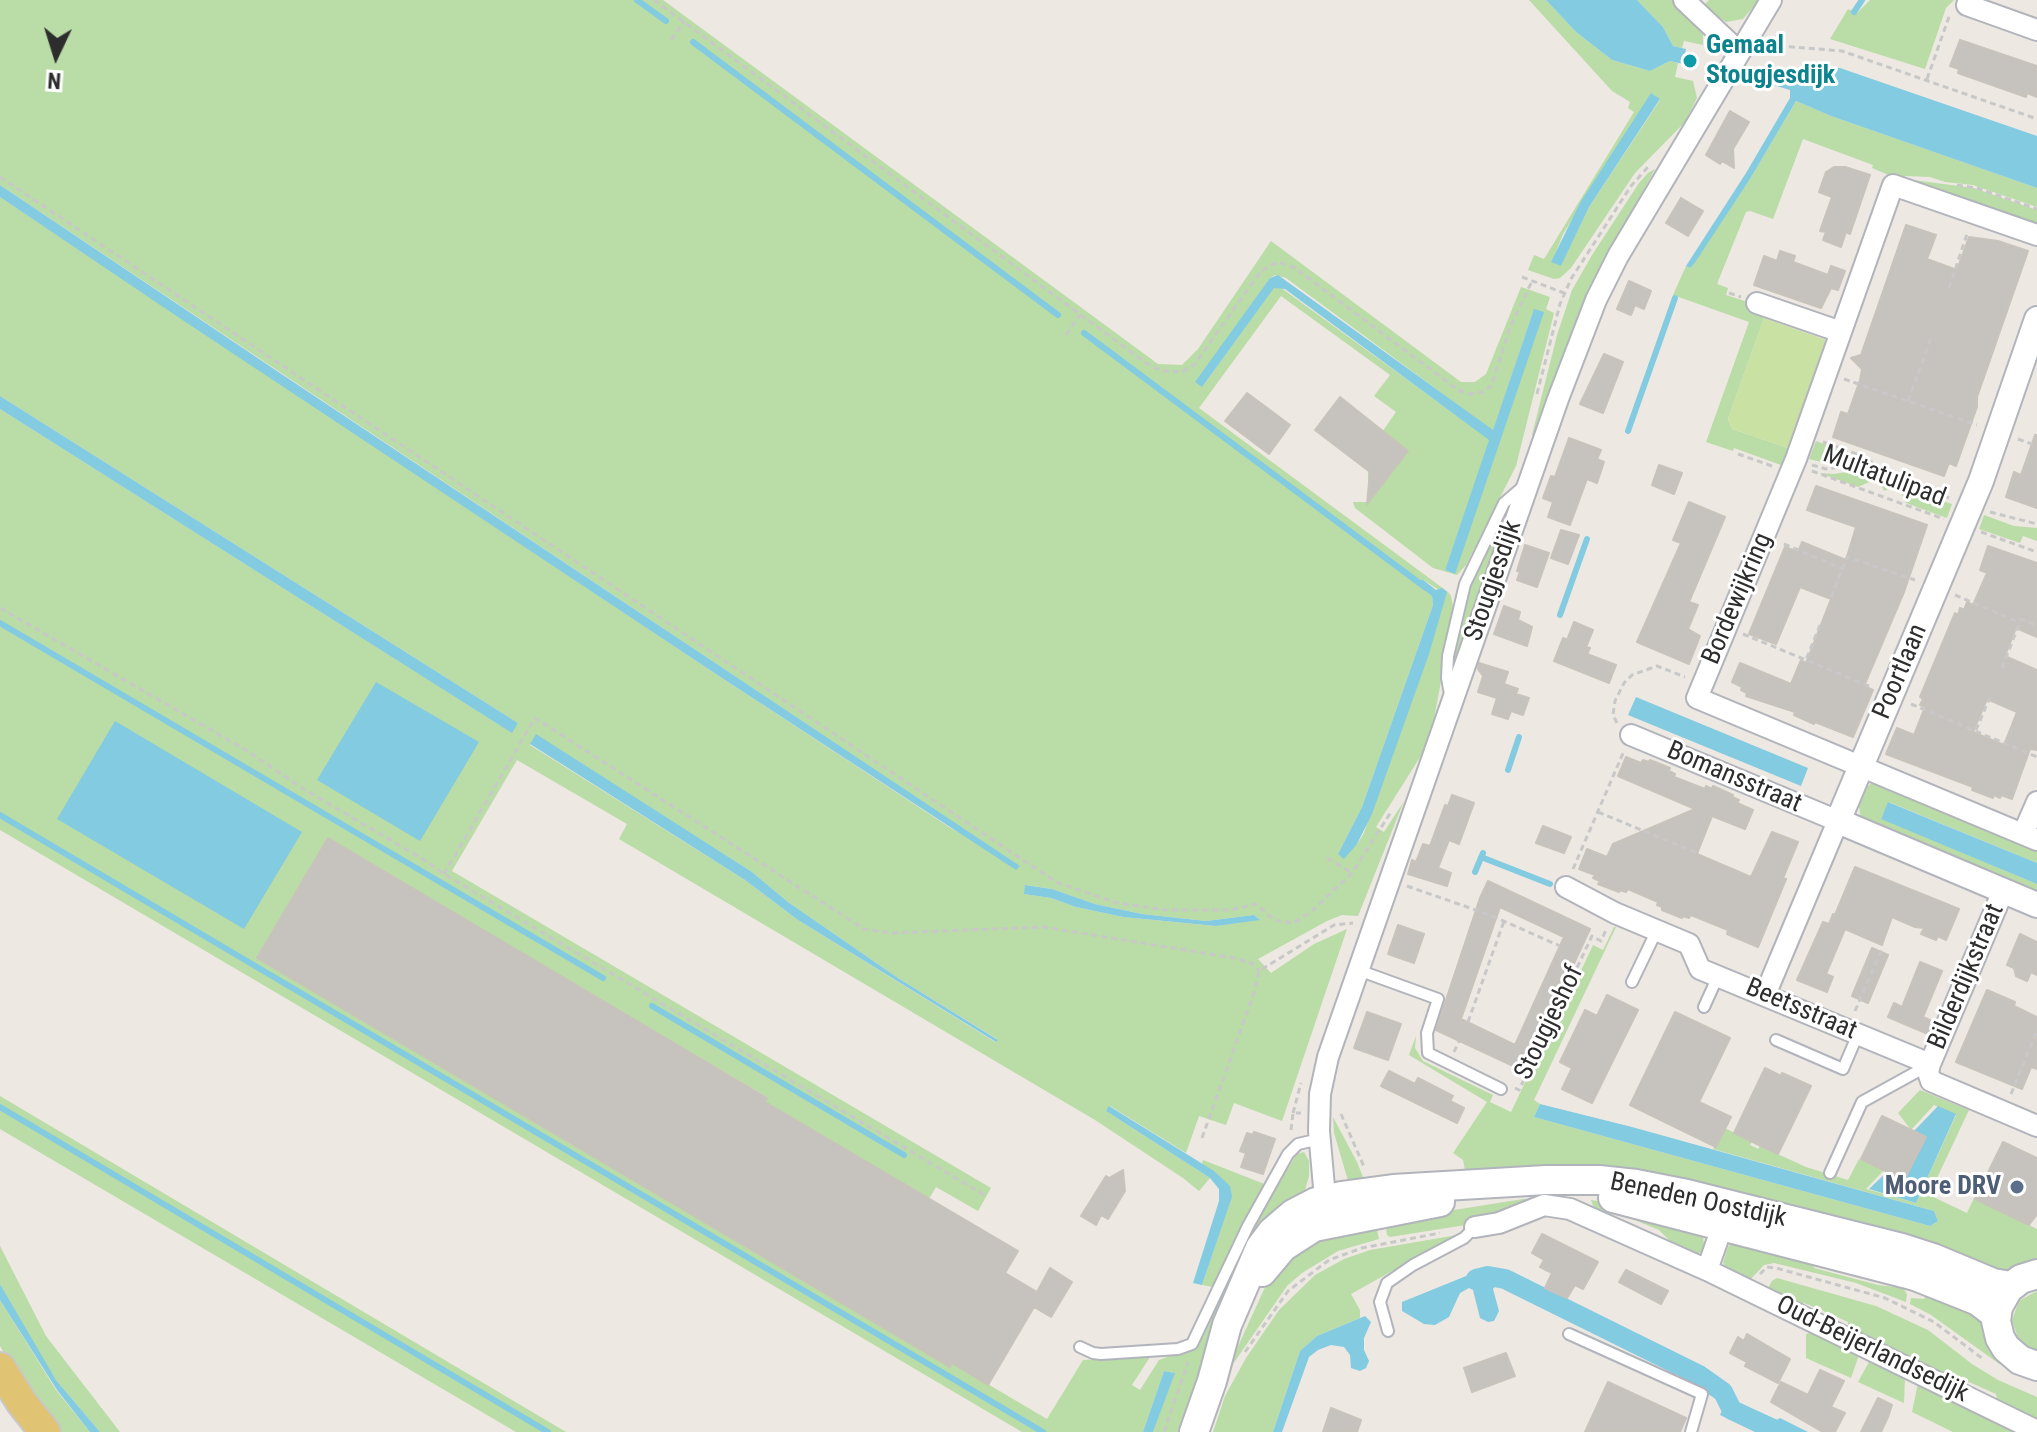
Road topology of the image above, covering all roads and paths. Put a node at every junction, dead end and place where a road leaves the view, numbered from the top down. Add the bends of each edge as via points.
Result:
1 (654, 0) edge
2 (1684, 0) edge
3 (1771, 0) edge
4 (1967, 5) joint
5 (684, 22) junction
6 (1752, 30) junction
7 (2037, 30) edge
8 (671, 40) dead end
9 (1739, 52) junction
10 (1926, 80) junction
11 (2037, 119) edge
12 (0, 177) edge
13 (1974, 213) junction
14 (2037, 235) edge
15 (1522, 277) dead end
16 (1532, 281) junction
17 (1949, 288) dead end
18 (1564, 293) dead end
19 (1757, 303) dead end
20 (1080, 315) junction
21 (2037, 319) edge
22 (1841, 332) junction
23 (1066, 335) dead end
24 (1932, 335) dead end
25 (1827, 372) junction
26 (1908, 401) junction
27 (1998, 432) junction
28 (1805, 435) junction
29 (2037, 446) edge
30 (1738, 454) dead end
31 (1794, 466) junction
32 (1876, 467) junction
33 (1966, 516) junction
34 (2037, 524) edge
35 (1764, 536) junction
36 (2037, 552) edge
37 (1843, 569) dead end
38 (0, 608) edge
39 (2021, 619) dead end
40 (1727, 627) junction
41 (1806, 660) dead end
42 (2002, 668) dead end
43 (1702, 684) junction
44 (1990, 697) dead end
45 (1976, 731) dead end
46 (1631, 735) junction
47 (1861, 766) junction
48 (2037, 802) edge
49 (1598, 812) junction
50 (1838, 821) junction
51 (2030, 837) edge
52 (1367, 852) dead end
53 (1697, 853) dead end
54 (1327, 858) dead end
55 (1352, 873) junction
56 (444, 874) junction
57 (1390, 880) junction
58 (1566, 887) joint
59 (2003, 891) junction
60 (2037, 905) edge
61 (1615, 913) junction
62 (1504, 921) junction
63 (1349, 922) dead end
64 (1657, 930) junction
65 (1560, 946) dead end
66 (1882, 949) dead end
67 (1358, 970) junction
68 (1259, 971) junction
69 (1718, 976) junction
70 (1632, 982) dead end
71 (1765, 995) junction
72 (1704, 1007) dead end
73 (1465, 1008) dead end
74 (1472, 1011) junction
75 (1468, 1022) dead end
76 (2037, 1031) edge
77 (1853, 1032) junction
78 (1776, 1040) dead end
79 (1930, 1064) junction
80 (1501, 1089) joint
81 (2003, 1112) junction
82 (2037, 1126) edge
83 (1202, 1138) dead end
84 (1320, 1139) junction
85 (1830, 1173) dead end
86 (986, 1196) dead end
87 (1332, 1209) junction
88 (1726, 1215) junction
89 (1475, 1227) junction
90 (1707, 1270) junction
91 (2037, 1274) edge
92 (2011, 1286) junction
93 (1751, 1292) junction
94 (1996, 1315) junction
95 (1388, 1331) dead end
96 (1569, 1334) dead end
97 (1196, 1339) junction
98 (1080, 1347) dead end
99 (1239, 1362) dead end
100 (1990, 1364) dead end
101 (2037, 1366) edge
102 (0, 1368) edge
103 (2037, 1431) edge
104 (45, 1432) edge
105 (1164, 1432) edge
106 (1194, 1432) edge
107 (1691, 1432) edge

1 - 5 path
2 - 9 street
3 - 6 street, Stougjesdijk
4 - 7 street
4 - 10 path via 1952,8
5 - 8 path
5 - 20 path
6 - 9 street, Stougjesdijk
6 - 10 path via 1778,45 1838,50
9 - 57 street, Stougjesdijk via 1603,284
10 - 11 path
12 - 55 path via 1056,882 1117,903 1166,910 1231,910 1256,904 1274,920 1288,923 1312,911
13 - 14 street, Bordewijkring
13 - 17 path
13 - 22 street, Bordewijkring via 1893,185
15 - 16 path
16 - 18 path
16 - 20 path via 1492,385 1477,393 1458,390 1283,262 1261,271 1198,360 1182,372 1155,368
19 - 22 street
20 - 23 path
21 - 27 street, Poortlaan
22 - 25 street, Bordewijkring
24 - 26 path
25 - 26 path
25 - 28 street, Bordewijkring
26 - 27 path
27 - 29 path
27 - 33 street, Poortlaan
28 - 31 street, Bordewijkring
28 - 32 path, Multatulipad via 1868,458
30 - 31 path
31 - 32 path, Multatulipad
31 - 33 path, Multatulipad
31 - 35 street, Bordewijkring
32 - 33 path, Multatulipad
33 - 34 path, Multatulipad
33 - 36 path, Multatulipad
33 - 47 street, Poortlaan
35 - 37 path
35 - 40 street, Bordewijkring
38 - 56 path via 249,752
39 - 42 path
40 - 41 path
40 - 43 street, Bordewijkring
43 - 46 path via 1657,666 1632,675 1620,689 1613,711 1616,722
43 - 47 street, Bordewijkring via 1697,698
44 - 45 path
46 - 49 path
46 - 50 street, Bomansstraat
47 - 50 street, Poortlaan
47 - 51 street
48 - 51 street
49 - 53 path
49 - 58 path
50 - 59 street
50 - 71 street
52 - 55 path
54 - 55 path
56 - 68 path via 535,718 864,929 891,933 1053,928 1234,958
56 - 86 path
57 - 62 path, Stougjeshof
57 - 67 street, Stougjesdijk
58 - 61 street, Beetsstraat
59 - 60 street
59 - 79 street, Bilderdijkstraat
61 - 64 street, Beetsstraat
61 - 80 path, Stougjeshof via 1601,941 1592,936 1581,955 1519,1090 1508,1085
62 - 65 path, Stougjeshof
62 - 74 path
63 - 68 path via 1334,925
64 - 69 street, Beetsstraat via 1689,944 1700,969
64 - 70 lane
66 - 77 path
67 - 80 lane, Stougjeshof via 1438,999 1427,1033 1428,1053
67 - 84 street, Stougjesdijk via 1324,1072
68 - 83 path
69 - 71 street, Beetsstraat
69 - 72 lane
71 - 77 street, Beetsstraat
73 - 74 path
74 - 75 path
76 - 81 path
77 - 78 lane via 1843,1069
77 - 79 street, Beetsstraat
79 - 81 street, Beetsstraat via 1931,1081
79 - 85 lane via 1862,1102
81 - 82 street, Beetsstraat
84 - 87 street, Stougjesdijk
84 - 97 lane via 1298,1144 1288,1154
87 - 88 main road, Beneden Oostdijk via 1393,1189 1575,1180 1636,1184
87 - 106 main road via 1285,1219 1260,1248 1227,1325
88 - 90 street
88 - 92 main road, Beneden Oostdijk via 1902,1248
88 - 94 main road, Beneden Oostdijk via 1915,1276 1978,1301
89 - 90 street, Oud-Beijerlandsedijk via 1536,1207 1561,1207
89 - 95 lane via 1387,1283 1380,1302
89 - 99 path via 1385,1242 1329,1260 1288,1291
90 - 93 street, Oud-Beijerlandsedijk
91 - 92 main road
92 - 94 main road
93 - 100 path, Beneden Oostdijk via 1769,1267 1867,1292 1928,1318
93 - 103 street, Oud-Beijerlandsedijk
94 - 101 main road via 2006,1348
96 - 107 lane via 1702,1394
97 - 98 lane via 1185,1349 1096,1354
97 - 105 path
102 - 104 main road

